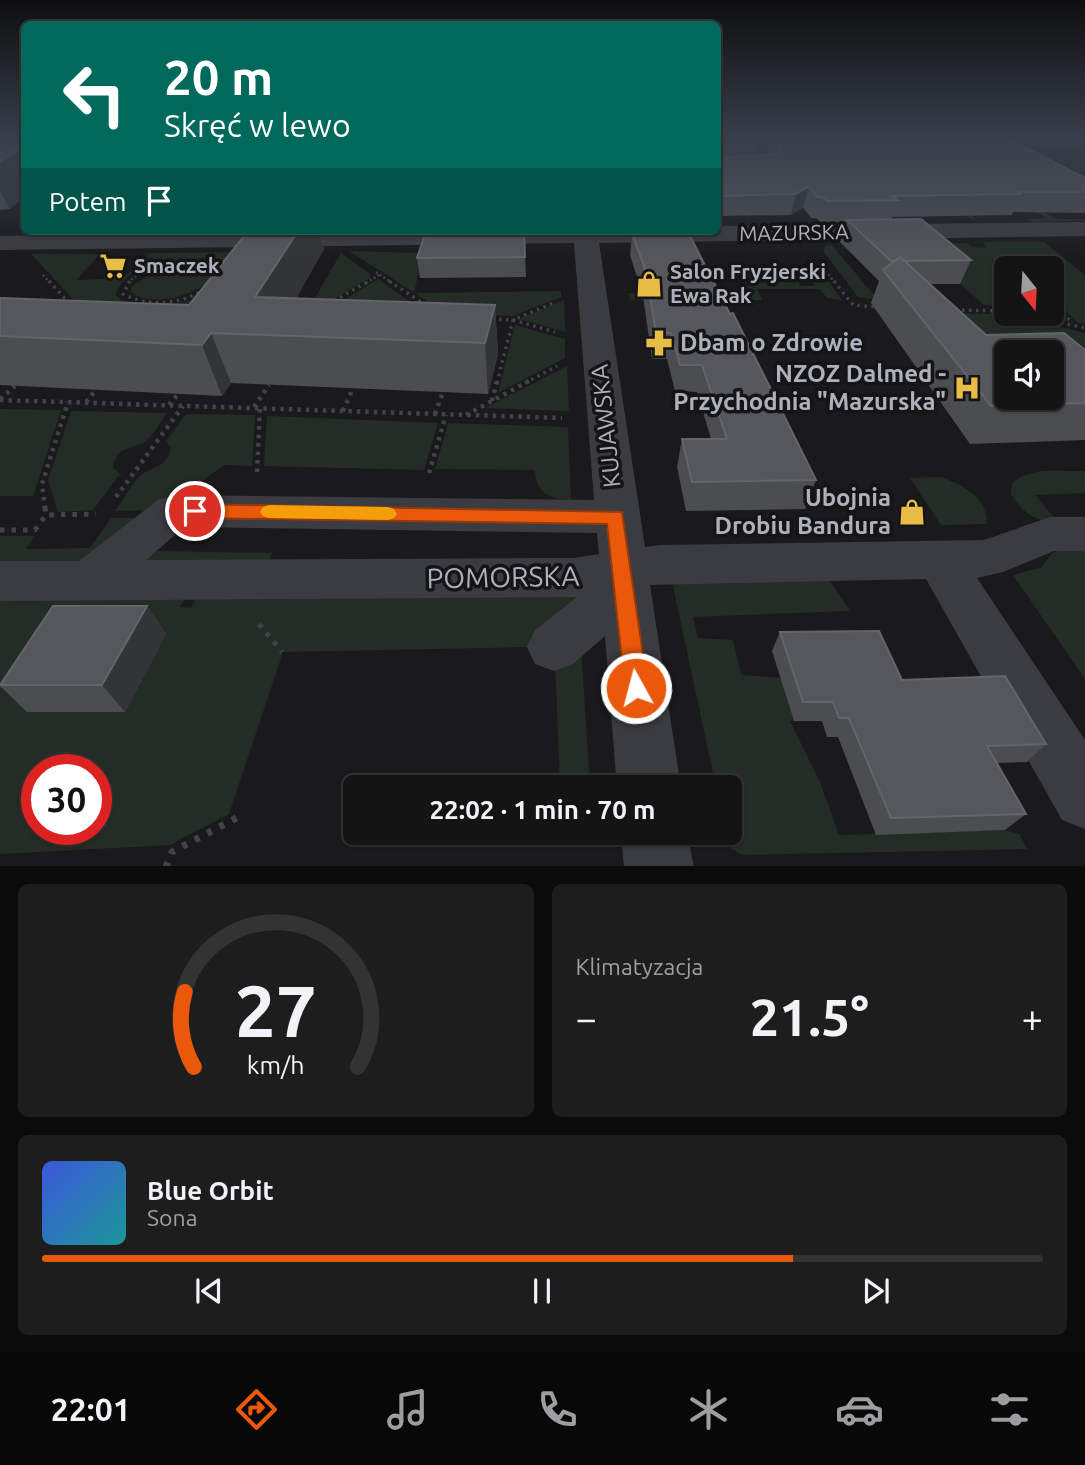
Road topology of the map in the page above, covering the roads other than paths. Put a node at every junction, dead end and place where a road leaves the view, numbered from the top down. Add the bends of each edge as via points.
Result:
1 (1085, 229) edge
2 (721, 233) edge
3 (329, 235) edge
4 (585, 235) edge
5 (0, 243) edge
6 (207, 246) edge
7 (616, 517) junction
8 (1085, 534) edge
9 (940, 561) junction
10 (623, 579) junction
11 (0, 581) edge
12 (88, 581) junction
13 (554, 647) dead end
14 (647, 775) edge
15 (1085, 797) edge
16 (656, 845) edge
17 (659, 866) edge

1 - 2 street, MAZURSKA
3 - 6 street, MAZURSKA
4 - 7 street, KUJAWSKA
5 - 6 street, MAZURSKA
7 - 10 street, KUJAWSKA
7 - 12 street via 174,511
8 - 9 street, POMORSKA via 1049,534 986,559
9 - 10 street, POMORSKA via 661,564
9 - 15 street
10 - 12 street, POMORSKA
10 - 13 street
10 - 14 street, KUJAWSKA
11 - 12 street, POMORSKA
16 - 17 street

